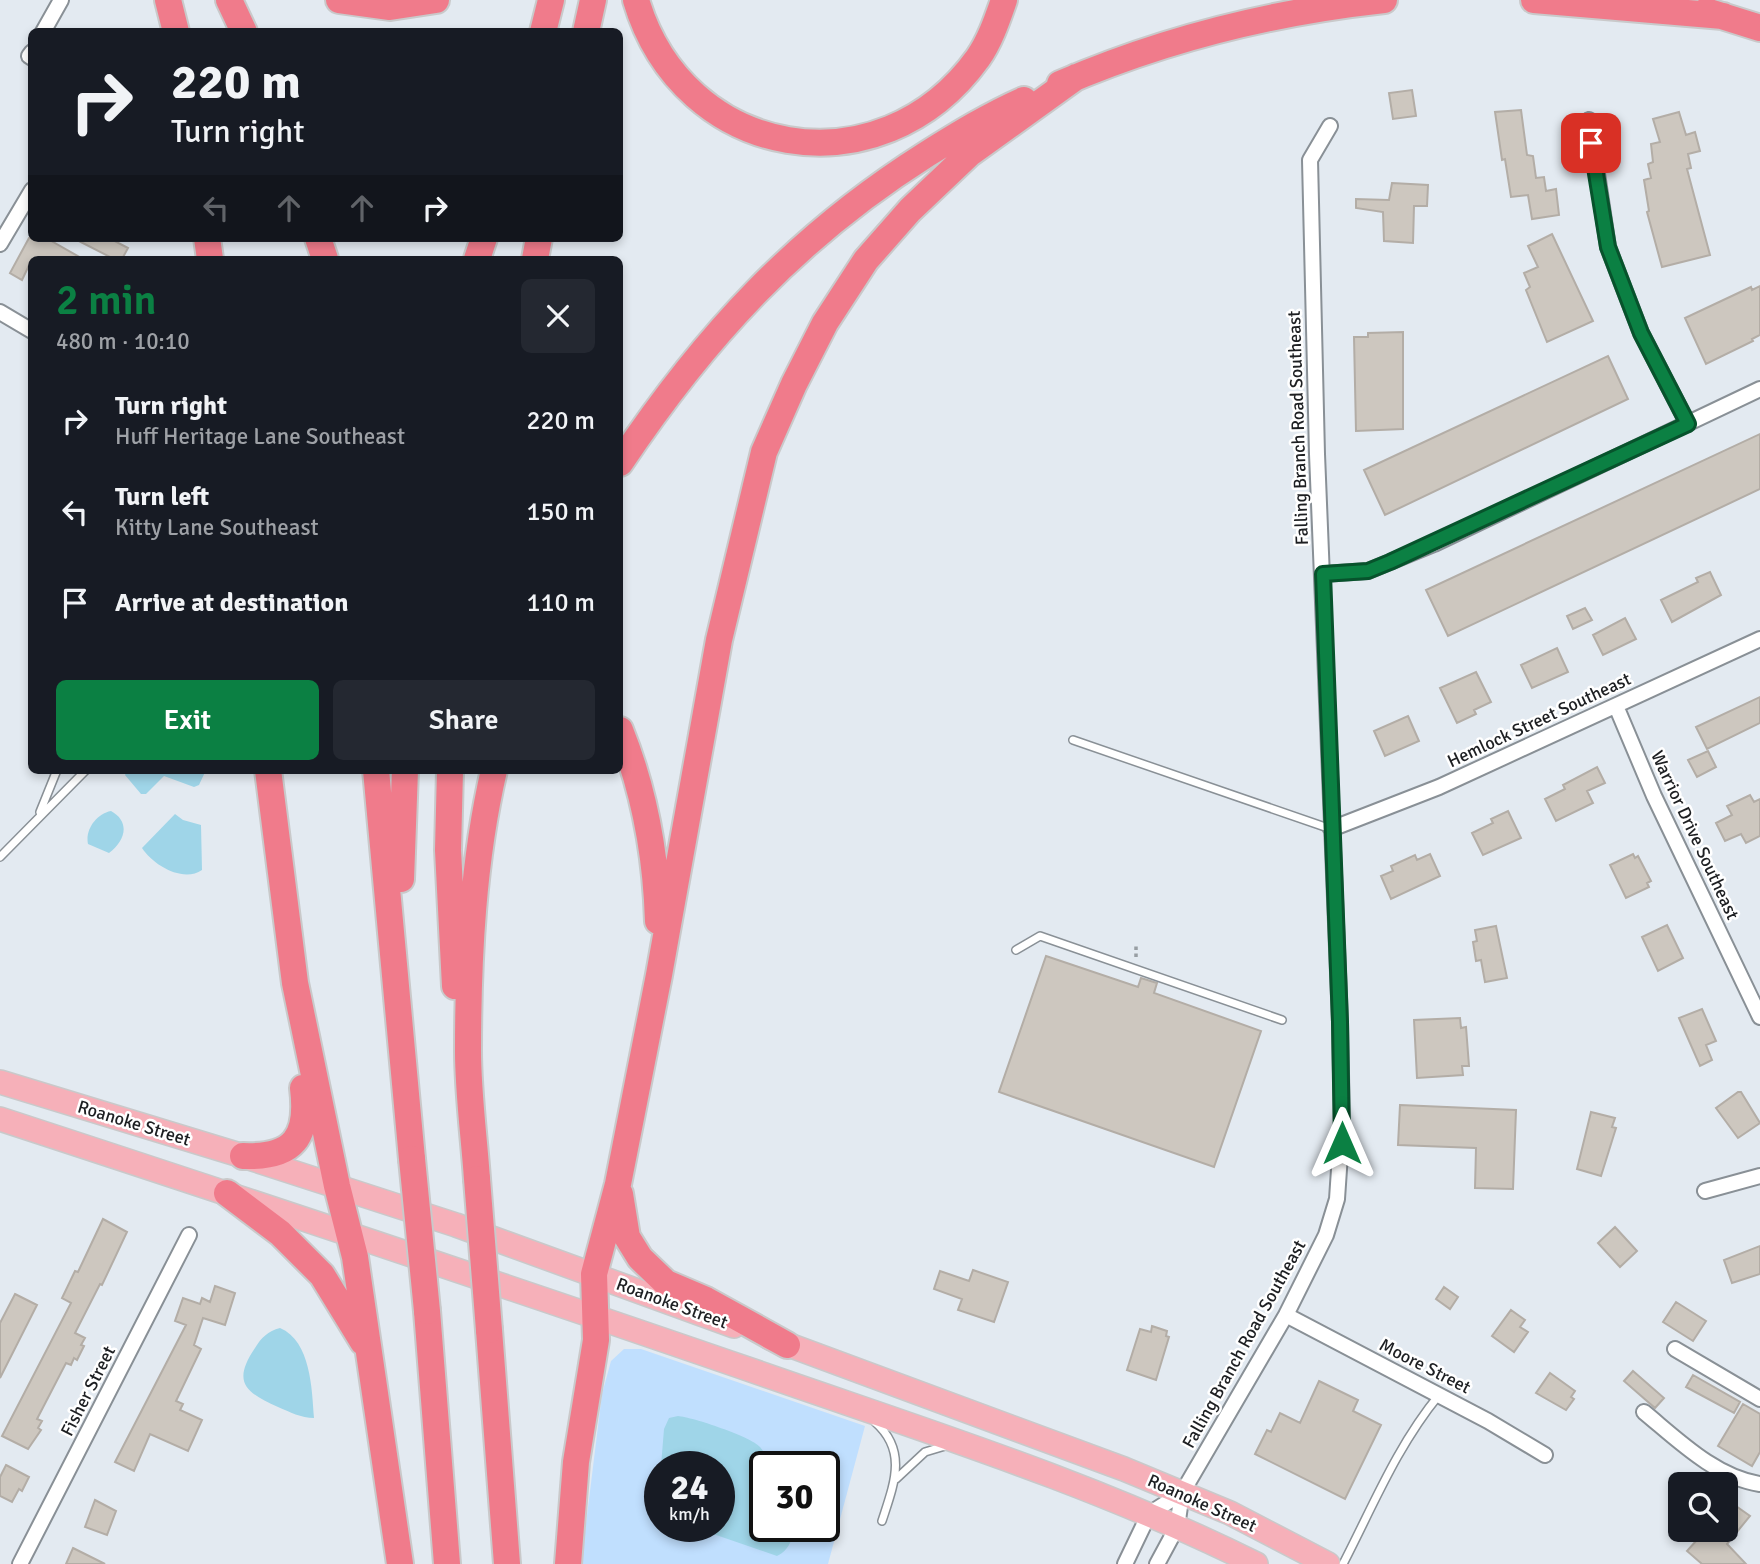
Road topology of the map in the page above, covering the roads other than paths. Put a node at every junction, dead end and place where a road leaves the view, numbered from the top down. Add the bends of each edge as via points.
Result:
1 (61, 0) edge
2 (168, 0) edge
3 (229, 0) edge
4 (339, 0) edge
5 (436, 0) edge
6 (551, 0) edge
7 (593, 0) edge
8 (636, 0) edge
9 (1004, 0) edge
10 (1384, 0) edge
11 (1534, 0) edge
12 (1671, 0) edge
13 (1723, 16) junction
14 (45, 28) edge
15 (175, 28) edge
16 (242, 28) edge
17 (544, 28) edge
18 (587, 28) edge
19 (1760, 28) edge
20 (1076, 77) junction
21 (1589, 120) dead end
22 (1330, 126) dead end
23 (28, 197) edge
24 (0, 244) edge
25 (0, 312) edge
26 (28, 329) edge
27 (1760, 389) edge
28 (1688, 424) junction
29 (623, 458) edge
30 (1323, 574) junction
31 (1760, 639) edge
32 (1616, 706) junction
33 (623, 739) edge
34 (1073, 740) dead end
35 (55, 774) edge
36 (82, 774) edge
37 (269, 774) edge
38 (286, 774) edge
39 (376, 774) edge
40 (405, 774) edge
41 (450, 774) edge
42 (493, 774) edge
43 (38, 816) junction
44 (1331, 829) junction
45 (279, 846) junction
46 (2, 852) edge
47 (1016, 950) dead end
48 (659, 975) junction
49 (399, 1017) junction
50 (1760, 1017) edge
51 (1282, 1020) dead end
52 (307, 1048) junction
53 (468, 1052) junction
54 (0, 1082) edge
55 (0, 1097) edge
56 (56, 1099) junction
57 (0, 1119) edge
58 (243, 1156) junction
59 (1760, 1176) edge
60 (618, 1184) junction
61 (337, 1186) junction
62 (1705, 1191) dead end
63 (227, 1193) junction
64 (350, 1234) junction
65 (190, 1235) dead end
66 (594, 1274) junction
67 (1286, 1315) junction
68 (596, 1317) junction
69 (786, 1345) junction
70 (1675, 1349) dead end
71 (371, 1355) junction
72 (1440, 1395) junction
73 (1760, 1399) edge
74 (851, 1405) junction
75 (1644, 1412) dead end
76 (963, 1445) junction
77 (1545, 1455) dead end
78 (895, 1480) junction
79 (1760, 1484) edge
80 (1182, 1493) junction
81 (1149, 1514) junction
82 (882, 1521) dead end
83 (1177, 1527) junction
84 (20, 1564) edge
85 (400, 1564) edge
86 (447, 1564) edge
87 (507, 1564) edge
88 (568, 1564) edge
89 (1125, 1564) edge
90 (1157, 1564) edge
91 (1256, 1564) edge
92 (1328, 1564) edge
93 (1343, 1564) edge

1 - 14 street
2 - 15 highway
3 - 16 highway
4 - 5 highway via 390,7
6 - 17 highway
7 - 18 highway
8 - 9 highway via 658,53 698,100 743,128 808,144 870,135 922,113 979,57
10 - 20 highway via 1216,31 1150,49
11 - 13 highway
12 - 13 highway
13 - 19 highway
20 - 29 highway via 987,116 888,178 811,239 704,347
20 - 48 highway via 969,154 910,210 866,260 825,323 794,384 764,452 719,640
21 - 28 street via 1608,247 1641,333
22 - 30 street, Falling Branch Road Southeast via 1310,160
23 - 24 street
25 - 26 street
27 - 28 street
28 - 30 street via 1390,562 1368,571
30 - 44 street, Falling Branch Road Southeast
31 - 32 street, Hemlock Street Southeast
32 - 44 street, Hemlock Street Southeast via 1439,787
32 - 50 street, Warrior Drive Southeast
33 - 48 highway via 638,785 657,882
34 - 44 lane
35 - 43 lane
36 - 43 lane
37 - 45 highway
38 - 45 highway
39 - 49 highway
40 - 49 highway
41 - 53 highway via 454,985
42 - 53 highway via 472,921
43 - 46 lane
44 - 67 street, Falling Branch Road Southeast via 1341,1161 1337,1199 1326,1235
45 - 52 highway
47 - 51 lane via 1040,936
48 - 60 highway
49 - 86 highway, bridge
52 - 58 highway via 302,1069 305,1116 298,1136 279,1153
52 - 61 highway
53 - 87 highway, bridge
54 - 56 main road, Roanoke Street
55 - 56 main road via 26,1102
56 - 58 main road, Roanoke Street
57 - 63 main road, Roanoke Street
58 - 61 main road, Roanoke Street
59 - 62 street
60 - 66 highway
60 - 69 highway via 627,1237 640,1258 666,1283
61 - 64 highway
61 - 66 main road, Roanoke Street
63 - 64 main road, Roanoke Street
63 - 71 highway via 280,1233 322,1275
64 - 68 main road, Roanoke Street
64 - 71 highway
65 - 84 street, Fisher Street
66 - 68 highway
66 - 69 main road, Roanoke Street
67 - 72 street, Moore Street
67 - 80 street, Falling Branch Road Southeast
68 - 74 main road, Roanoke Street
68 - 88 highway via 576,1462
69 - 80 main road, Roanoke Street
70 - 73 street
71 - 85 highway
72 - 77 street, Moore Street
72 - 93 lane via 1397,1455
74 - 76 main road, Roanoke Street
74 - 78 lane via 888,1433
75 - 79 street via 1699,1457 1746,1482
76 - 78 lane via 925,1452
76 - 81 main road, Roanoke Street
78 - 82 lane
80 - 81 street
80 - 83 street
80 - 92 main road, Roanoke Street
81 - 83 main road, Roanoke Street
81 - 89 street
83 - 90 street
83 - 91 main road, Roanoke Street

